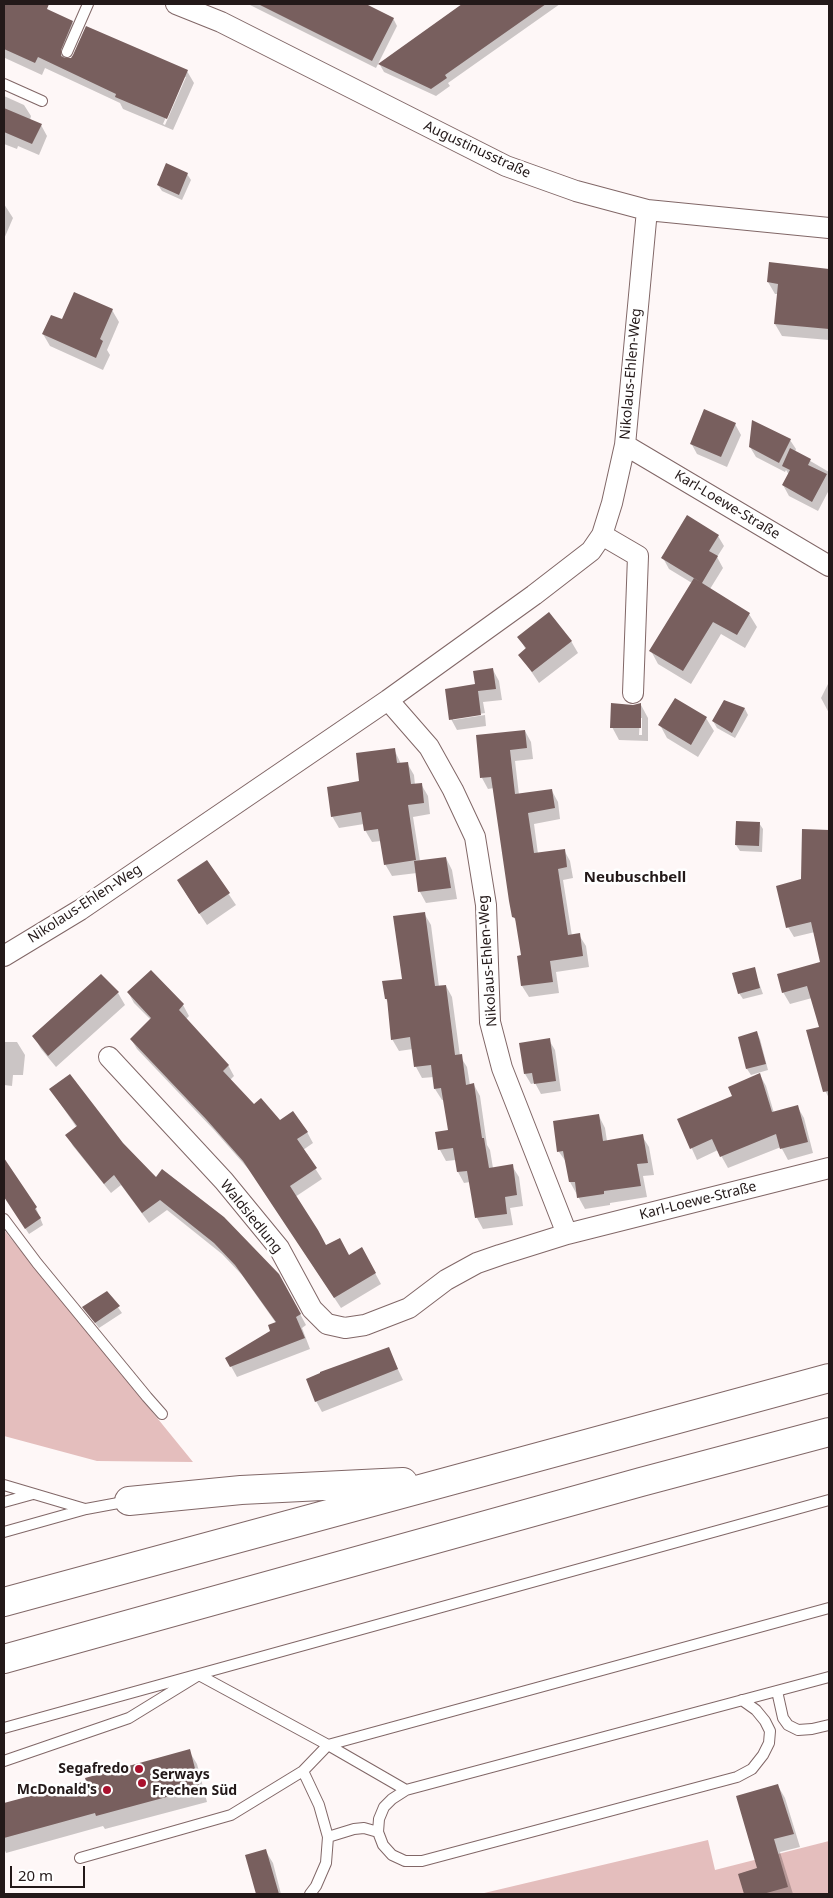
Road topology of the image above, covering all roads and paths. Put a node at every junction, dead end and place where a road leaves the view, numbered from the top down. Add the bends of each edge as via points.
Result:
1 (88, 4) edge
2 (176, 4) edge
3 (67, 52) dead end
4 (4, 84) edge
5 (42, 101) dead end
6 (647, 210) junction
7 (829, 228) edge
8 (625, 445) junction
9 (602, 535) junction
10 (829, 566) edge
11 (633, 693) dead end
12 (388, 700) junction
13 (4, 956) edge
14 (109, 1057) dead end
15 (829, 1168) edge
16 (4, 1219) edge
17 (567, 1234) junction
18 (829, 1378) edge
19 (162, 1414) dead end
20 (829, 1432) edge
21 (454, 1479) junction
22 (4, 1485) edge
23 (34, 1494) junction
24 (829, 1500) edge
25 (129, 1501) joint
26 (4, 1502) edge
27 (86, 1509) junction
28 (4, 1532) edge
29 (4, 1602) edge
30 (829, 1608) edge
31 (4, 1659) edge
32 (199, 1675) junction
33 (829, 1677) edge
34 (777, 1691) junction
35 (742, 1700) junction
36 (829, 1724) edge
37 (788, 1725) junction
38 (4, 1728) edge
39 (770, 1731) junction
40 (328, 1745) junction
41 (4, 1762) edge
42 (303, 1771) junction
43 (406, 1790) junction
44 (378, 1832) junction
45 (328, 1836) junction
46 (80, 1858) dead end
47 (310, 1894) edge

1 - 3 lane
2 - 6 street, Augustinusstraße via 221,22 506,166 576,191
4 - 5 lane
6 - 7 street, Augustinusstraße
6 - 8 street, Nikolaus-Ehlen-Weg
8 - 9 street, Nikolaus-Ehlen-Weg
8 - 10 street, Karl-Loewe-Straße
9 - 11 street via 638,556
9 - 12 street, Nikolaus-Ehlen-Weg via 591,551 534,596
12 - 13 street, Nikolaus-Ehlen-Weg via 80,910
12 - 17 street, Nikolaus-Ehlen-Weg via 429,747 454,790 475,837 486,905 490,1022 502,1068
14 - 17 street, Waldsiedlung via 224,1181 278,1248 312,1309 327,1324 345,1328 365,1325 409,1308 446,1280 477,1263
15 - 17 street, Karl-Loewe-Straße
16 - 19 lane
18 - 21 highway
20 - 31 highway
21 - 25 highway via 241,1490
21 - 29 highway
22 - 23 lane
23 - 26 lane
23 - 27 lane
24 - 32 lane
25 - 27 lane
27 - 28 lane
30 - 40 lane
32 - 38 lane
32 - 40 lane
32 - 41 lane via 130,1718
33 - 34 lane
34 - 35 lane
34 - 37 lane via 782,1718
35 - 39 lane via 760,1716
35 - 43 lane
36 - 37 lane via 798,1730
37 - 39 lane
39 - 44 lane via 763,1755 752,1769 737,1777 422,1861 406,1861 392,1855
40 - 42 lane
40 - 43 lane
42 - 45 lane via 319,1805
42 - 46 lane via 231,1815
43 - 44 lane via 384,1807
44 - 45 lane via 354,1828
45 - 47 lane via 326,1863

